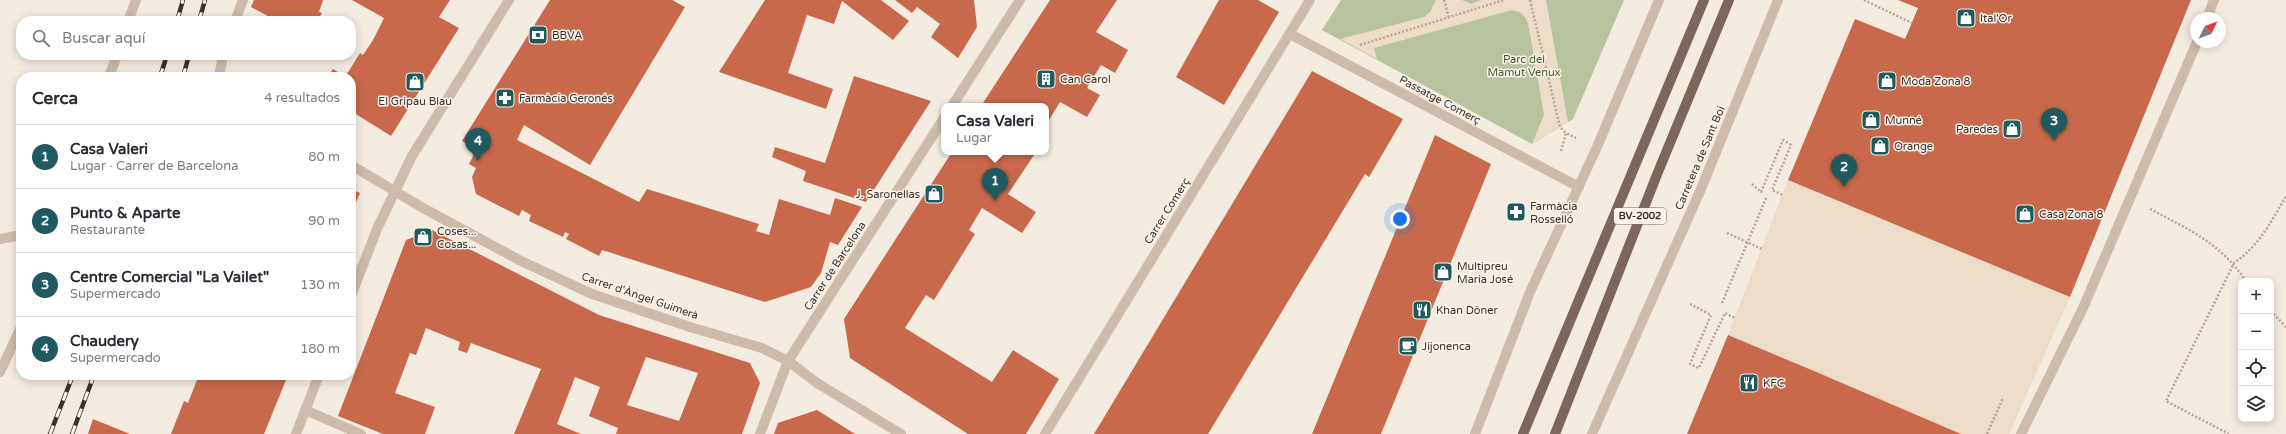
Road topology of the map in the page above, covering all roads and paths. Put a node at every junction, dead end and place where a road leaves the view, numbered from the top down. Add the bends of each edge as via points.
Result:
1 (136, 0) edge
2 (242, 0) edge
3 (509, 0) edge
4 (1310, 0) edge
5 (1444, 0) edge
6 (1504, 0) edge
7 (1530, 0) edge
8 (1659, 0) edge
9 (1704, 0) edge
10 (1729, 0) edge
11 (1778, 0) edge
12 (1864, 0) edge
13 (2214, 0) edge
14 (1018, 1) edge
15 (2209, 12) edge
16 (130, 16) edge
17 (237, 16) edge
18 (1449, 18) junction
19 (1912, 22) dead end
20 (1290, 34) junction
21 (2193, 48) edge
22 (1329, 54) junction
23 (115, 60) edge
24 (222, 60) edge
25 (111, 72) edge
26 (220, 72) edge
27 (954, 103) edge
28 (941, 123) edge
29 (1566, 133) junction
30 (1579, 139) dead end
31 (356, 168) edge
32 (1554, 174) junction
33 (1752, 184) dead end
34 (1579, 187) junction
35 (395, 190) junction
36 (1783, 195) dead end
37 (1767, 196) dead end
38 (2286, 196) edge
39 (2146, 207) dead end
40 (1727, 233) dead end
41 (16, 236) edge
42 (0, 239) edge
43 (1748, 242) junction
44 (1762, 249) dead end
45 (2234, 263) junction
46 (2244, 278) edge
47 (356, 284) edge
48 (1690, 304) dead end
49 (1722, 304) dead end
50 (2274, 313) edge
51 (1735, 318) dead end
52 (2286, 327) edge
53 (16, 338) edge
54 (788, 361) junction
55 (0, 372) edge
56 (318, 380) edge
57 (2003, 398) dead end
58 (305, 410) junction
59 (296, 434) edge
60 (360, 434) edge
61 (760, 434) edge
62 (901, 434) edge
63 (1045, 434) edge
64 (1475, 434) edge
65 (1523, 434) edge
66 (1555, 434) edge
67 (1592, 434) edge
68 (1988, 434) edge
69 (2021, 434) edge
70 (2229, 434) edge

1 - 16 street
2 - 17 street
3 - 35 street via 412,156
4 - 20 street, Carrer Comerç
5 - 18 path
6 - 18 path
7 - 29 path via 1560,127
8 - 34 street
9 - 65 main road, BV-2002
10 - 66 main road, BV-2002
11 - 67 street, Carretera de Sant Boi via 1701,190
12 - 19 path
13 - 15 street
14 - 27 street
18 - 22 path
20 - 22 street, Passatge Comerç
20 - 63 street, Carrer Comerç
21 - 69 street via 2083,308
22 - 32 street, Passatge Comerç
23 - 25 street
24 - 26 street
28 - 54 street, Carrer de Barcelona
29 - 30 path
29 - 32 path
31 - 35 street, Carrer d'Àngel Guimerà
32 - 34 street, Passatge Comerç
33 - 36 path via 1761,192 1783,140 1791,145 1772,190
34 - 64 street via 1530,292
35 - 47 street
35 - 54 street, Carrer d'Àngel Guimerà via 521,261 592,294 762,348
37 - 43 path
38 - 45 path via 2265,233 2249,252
39 - 45 path via 2204,237
40 - 43 path
41 - 42 street
43 - 44 path
43 - 49 path
45 - 46 path
45 - 70 path via 2166,401
48 - 51 path via 1711,315 1690,364 1699,368 1725,313
50 - 52 path
53 - 55 street
54 - 61 street, Carrer de Barcelona
54 - 62 street, Carrer d'Àngel Guimerà via 817,383
56 - 58 street
57 - 68 path
58 - 59 street
58 - 60 street

